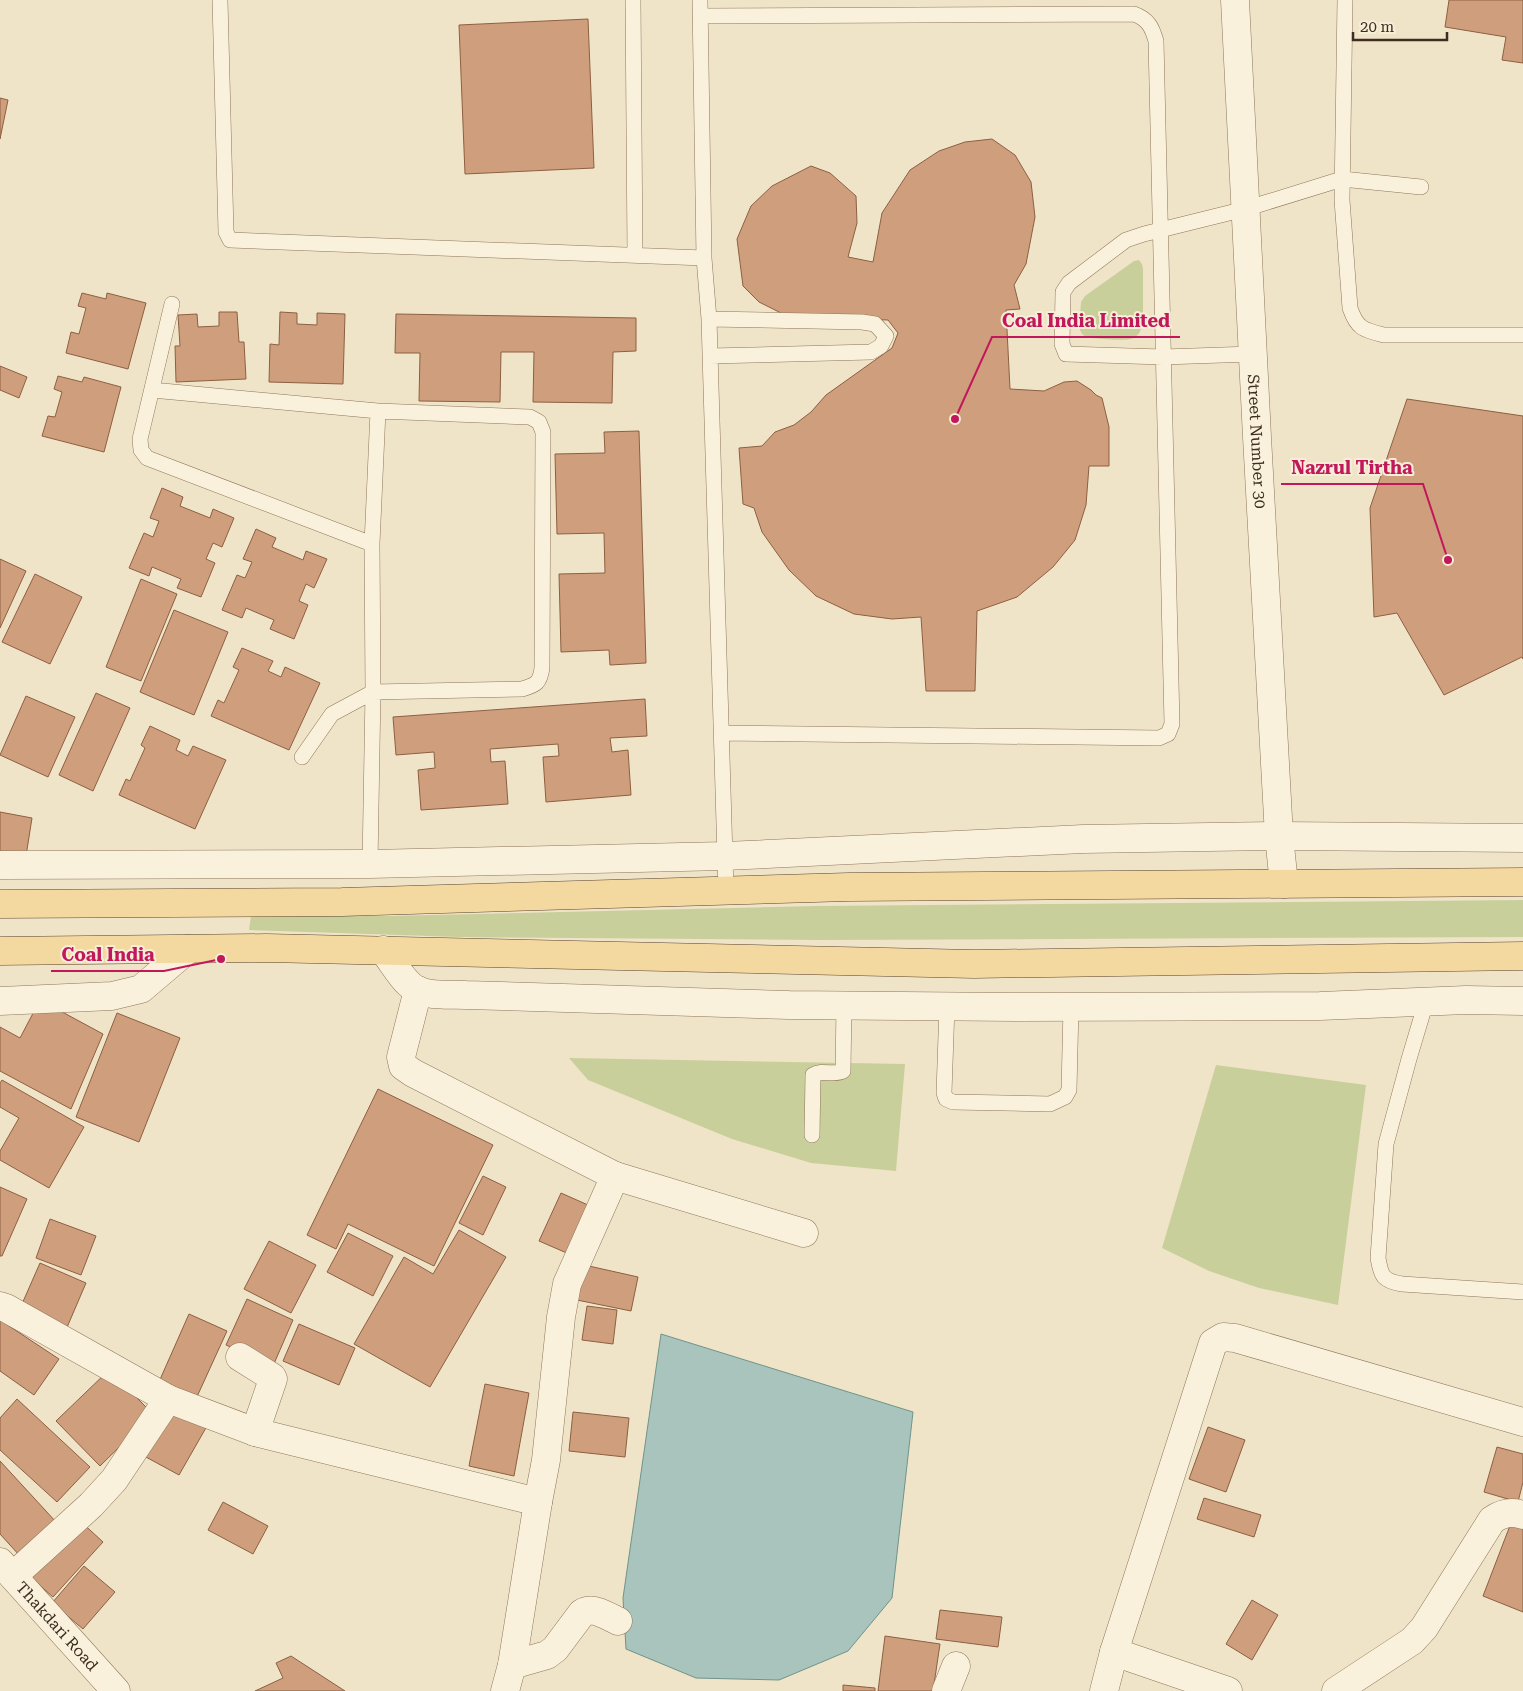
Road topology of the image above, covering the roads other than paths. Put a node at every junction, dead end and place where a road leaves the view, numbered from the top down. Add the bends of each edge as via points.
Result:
1 (220, 0) edge
2 (633, 0) edge
3 (700, 0) edge
4 (1235, 0) edge
5 (1345, 0) edge
6 (701, 16) junction
7 (1342, 179) junction
8 (1421, 187) dead end
9 (1245, 209) junction
10 (1160, 230) junction
11 (635, 255) junction
12 (704, 258) junction
13 (172, 304) dead end
14 (709, 319) junction
15 (1523, 335) edge
16 (1252, 354) junction
17 (710, 356) junction
18 (1163, 357) junction
19 (152, 390) junction
20 (378, 411) junction
21 (372, 544) junction
22 (373, 692) junction
23 (722, 733) junction
24 (302, 757) dead end
25 (1279, 836) junction
26 (1523, 838) edge
27 (725, 856) junction
28 (370, 864) junction
29 (0, 865) edge
30 (1523, 882) edge
31 (1284, 884) junction
32 (726, 891) junction
33 (0, 904) edge
34 (188, 949) junction
35 (383, 950) junction
36 (0, 951) edge
37 (1523, 956) edge
38 (418, 990) junction
39 (0, 1001) edge
40 (1523, 1001) edge
41 (1426, 1002) junction
42 (844, 1006) junction
43 (947, 1006) junction
44 (1071, 1007) junction
45 (812, 1135) dead end
46 (614, 1176) junction
47 (804, 1233) dead end
48 (1523, 1292) edge
49 (0, 1306) edge
50 (240, 1357) dead end
51 (168, 1399) junction
52 (1523, 1422) edge
53 (255, 1432) junction
54 (538, 1502) junction
55 (1523, 1515) edge
56 (6, 1569) edge
57 (618, 1621) dead end
58 (1114, 1652) junction
59 (509, 1678) edge
60 (116, 1691) edge
61 (1104, 1691) edge
62 (1228, 1691) edge
63 (1336, 1691) edge

1 - 11 lane via 226,232 230,240
2 - 11 lane
3 - 6 lane
4 - 9 street, Street Number 30
5 - 7 lane
6 - 10 lane via 1134,14 1145,18 1156,41
6 - 12 lane
7 - 8 lane
7 - 9 lane
7 - 15 lane via 1350,308 1354,321 1366,330 1384,335
9 - 10 lane
9 - 16 street, Street Number 30
10 - 18 lane
10 - 18 lane via 1126,240 1069,283 1064,292 1062,344 1066,354
11 - 12 lane
12 - 14 lane
13 - 19 lane
14 - 17 lane
14 - 17 lane via 862,322 875,324 886,336 881,346 871,352
16 - 18 lane
16 - 25 street, Street Number 30
17 - 23 lane
18 - 23 lane via 1172,724 1168,734 1160,738
19 - 20 lane
19 - 21 lane via 140,440 140,450 147,458
20 - 21 lane
20 - 22 lane via 517,416 539,422 543,432 542,668 540,678 533,686 522,689
21 - 22 lane
22 - 24 lane via 332,714
22 - 28 lane
23 - 27 lane
25 - 26 street
25 - 27 street via 1083,839
25 - 31 street, Street Number 30
27 - 28 street
27 - 32 lane
28 - 29 street
30 - 31 main road
31 - 32 main road
32 - 33 main road via 342,902
34 - 35 main road
34 - 36 main road
34 - 39 street via 141,989 112,996
35 - 37 main road via 974,964
35 - 38 street via 410,985
38 - 42 street via 466,995
38 - 46 street via 401,1057 403,1066
40 - 41 street
41 - 44 street via 1320,1006
41 - 48 lane via 1386,1144 1378,1258 1381,1273 1389,1282 1402,1284
42 - 43 street
42 - 45 lane via 844,1072 813,1074
43 - 44 street
43 - 44 lane via 946,1099 953,1102 1050,1104 1069,1090
46 - 47 street
46 - 54 street via 567,1284
49 - 51 street
50 - 53 street via 273,1379
51 - 53 street
51 - 56 street via 114,1480 91,1505
52 - 58 street via 1223,1337 1213,1343
53 - 54 street
54 - 59 street
55 - 63 street via 1515,1512 1500,1514 1492,1520 1424,1628 1412,1641
56 - 60 street, Thakdari Road
57 - 59 street via 587,1610 555,1649
58 - 61 street
58 - 62 street

